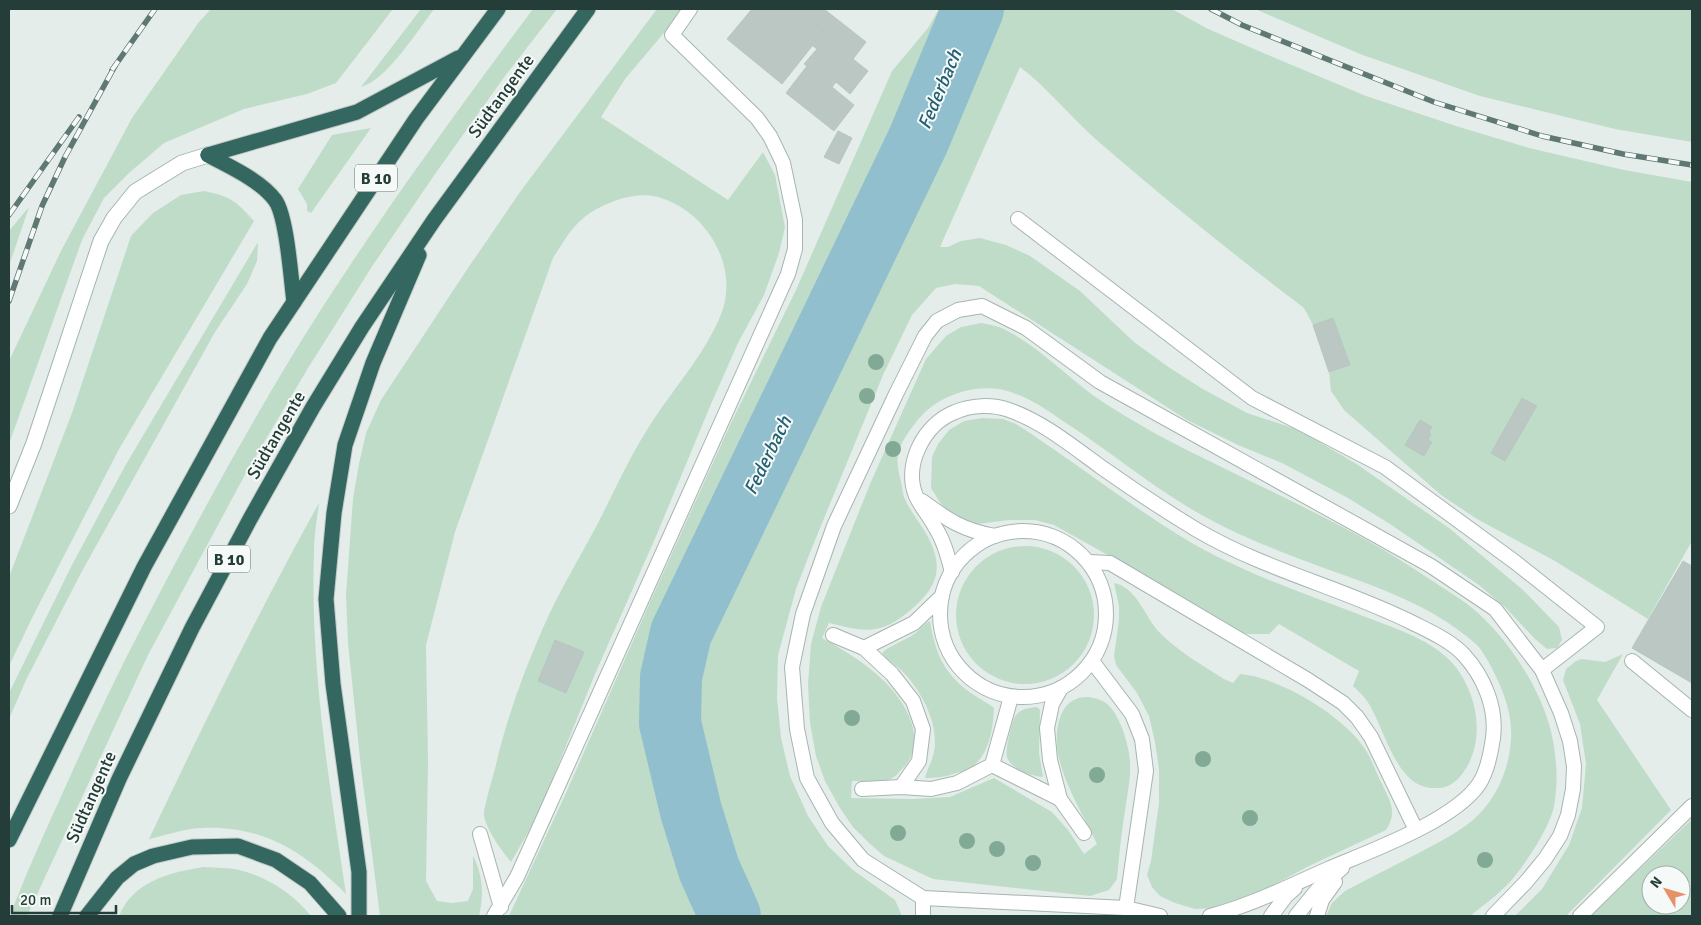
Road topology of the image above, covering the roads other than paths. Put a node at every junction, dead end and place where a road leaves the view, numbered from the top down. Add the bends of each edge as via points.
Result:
1 (498, 9) edge
2 (588, 9) edge
3 (690, 9) edge
4 (461, 56) junction
5 (208, 155) junction
6 (1018, 219) dead end
7 (434, 220) junction
8 (294, 302) junction
9 (916, 496) junction
10 (9, 506) edge
11 (995, 536) junction
12 (1089, 562) junction
13 (952, 572) junction
14 (942, 596) junction
15 (833, 635) dead end
16 (864, 648) junction
17 (1092, 661) junction
18 (1632, 662) dead end
19 (1542, 670) junction
20 (1062, 688) junction
21 (1011, 697) junction
22 (1692, 710) edge
23 (992, 764) junction
24 (901, 787) junction
25 (862, 789) dead end
26 (1060, 799) junction
27 (1692, 806) edge
28 (1416, 830) junction
29 (1084, 833) dead end
30 (480, 834) dead end
31 (9, 840) edge
32 (1352, 859) junction
33 (1305, 879) junction
34 (923, 898) junction
35 (1126, 908) junction
36 (497, 912) edge
37 (60, 916) edge
38 (87, 916) edge
39 (339, 916) edge
40 (359, 916) edge
41 (923, 916) edge
42 (1160, 916) edge
43 (1210, 916) edge
44 (1271, 916) edge
45 (1296, 916) edge
46 (1317, 916) edge
47 (1493, 916) edge
48 (1580, 916) edge

1 - 4 highway, B 10
2 - 7 highway, Südtangente / B 10
3 - 36 lane via 672,35 757,118 770,136 783,163 795,220 796,249 788,274 522,868
4 - 5 highway via 357,112
4 - 8 highway, B 10
5 - 8 highway via 249,176 276,201 285,230
5 - 10 street via 182,163 135,192 114,218 99,248 34,443
6 - 19 lane via 1252,398 1385,467 1597,627
7 - 37 highway, Südtangente / B 10 via 362,327 245,528 192,628 119,779
7 - 40 highway via 373,364 352,424 345,445 334,513 326,599 333,684 359,872
8 - 31 highway, B 10 via 270,338 144,568
9 - 11 lane via 954,524
9 - 13 lane via 936,527
9 - 28 lane via 912,478 915,459 930,430 955,412 972,407 1006,409 1034,421 1133,490 1237,552 1394,614 1440,636 1463,653 1480,676 1493,712 1492,747 1481,782 1468,797 1450,812
11 - 12 lane via 1039,532 1057,538
11 - 13 lane via 965,555
12 - 17 lane via 1106,599 1102,640
12 - 28 lane via 1110,563 1343,703 1357,716 1371,737
13 - 14 lane
14 - 16 lane via 914,623
14 - 21 lane via 942,630 953,659 977,684
15 - 16 lane
16 - 24 lane via 892,674 913,701 923,729 919,761
17 - 20 lane
17 - 35 lane via 1132,714 1142,740 1146,771
18 - 22 lane
19 - 34 lane via 1495,609 1431,566 1100,382 1026,328 982,306 958,310 937,320 925,336 834,526 803,614 792,667 797,729 808,778 832,823 863,860
19 - 47 lane via 1570,741 1574,766 1568,815 1560,836 1545,859
20 - 21 lane via 1042,696
20 - 26 lane via 1052,704 1047,728 1050,760
21 - 23 lane
23 - 24 lane via 957,783 931,789
23 - 26 lane
24 - 25 lane
26 - 29 lane
27 - 48 lane
28 - 32 lane
30 - 36 lane
32 - 33 lane
32 - 45 lane via 1318,890
32 - 46 lane via 1322,900
33 - 43 lane via 1245,906
33 - 44 lane
34 - 35 lane
34 - 41 lane
35 - 42 lane
38 - 39 highway via 117,878 134,864 153,856 202,846 238,846 276,860 310,883

